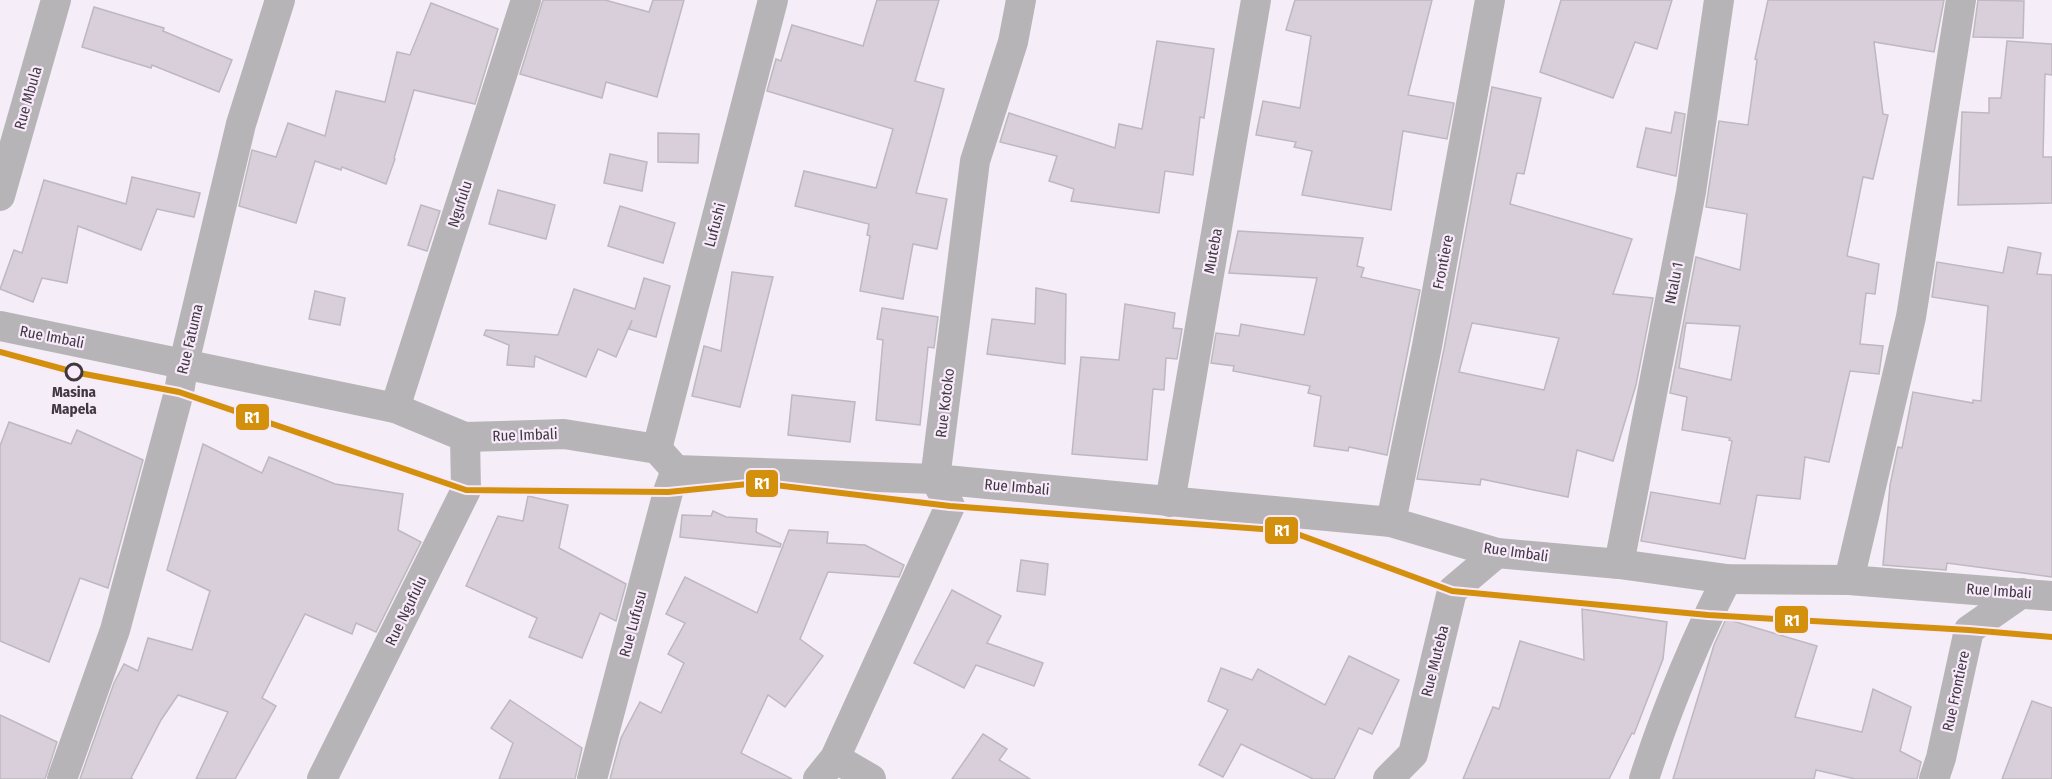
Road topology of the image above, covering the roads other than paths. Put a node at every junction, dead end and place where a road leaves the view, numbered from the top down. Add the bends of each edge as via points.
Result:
1 (56, 0) edge
2 (280, 0) edge
3 (526, 0) edge
4 (773, 0) edge
5 (1021, 0) edge
6 (1256, 0) edge
7 (1490, 0) edge
8 (1719, 0) edge
9 (1961, 0) edge
10 (0, 196) edge
11 (0, 326) edge
12 (184, 363) junction
13 (395, 408) junction
14 (465, 437) junction
15 (666, 460) junction
16 (935, 479) junction
17 (1170, 502) junction
18 (1391, 522) junction
19 (1497, 553) junction
20 (1619, 564) junction
21 (1727, 579) junction
22 (1849, 580) junction
23 (2022, 593) junction
24 (2052, 596) edge
25 (827, 768) edge
26 (62, 779) edge
27 (322, 779) edge
28 (592, 779) edge
29 (871, 779) edge
30 (1388, 779) edge
31 (1644, 779) edge
32 (1934, 779) edge

1 - 10 street, Rue Mbula
2 - 12 street, Rue Fatuma via 241,124
3 - 13 street, Ngufulu
4 - 15 street, Lufushi
5 - 16 street, Rue Kotoko via 1013,42 975,161
6 - 17 street, Muteba
7 - 18 street, Frontiere
8 - 20 street, Ntalu 1 via 1691,192
9 - 22 street via 1911,317
11 - 12 street, Rue Imbali
12 - 13 street, Rue Imbali
12 - 26 street, Rue Fatuma via 115,630
13 - 14 street, Rue Imbali
14 - 15 street, Rue Imbali via 564,434
14 - 27 street, Rue Ngufulu via 466,490
15 - 16 street, Rue Imbali
15 - 28 street, Rue Lufusu
16 - 17 street, Rue Imbali
16 - 25 street via 950,506
17 - 18 street, Rue Imbali
18 - 19 street, Rue Imbali
19 - 20 street, Rue Imbali
19 - 30 street, Rue Muteba via 1452,591 1413,754
20 - 21 street, Rue Imbali
21 - 22 street, Rue Imbali
21 - 31 street via 1708,615
22 - 23 street, Rue Imbali
23 - 24 street, Rue Imbali
23 - 32 street, Rue Frontiere via 1969,630
25 - 29 street

